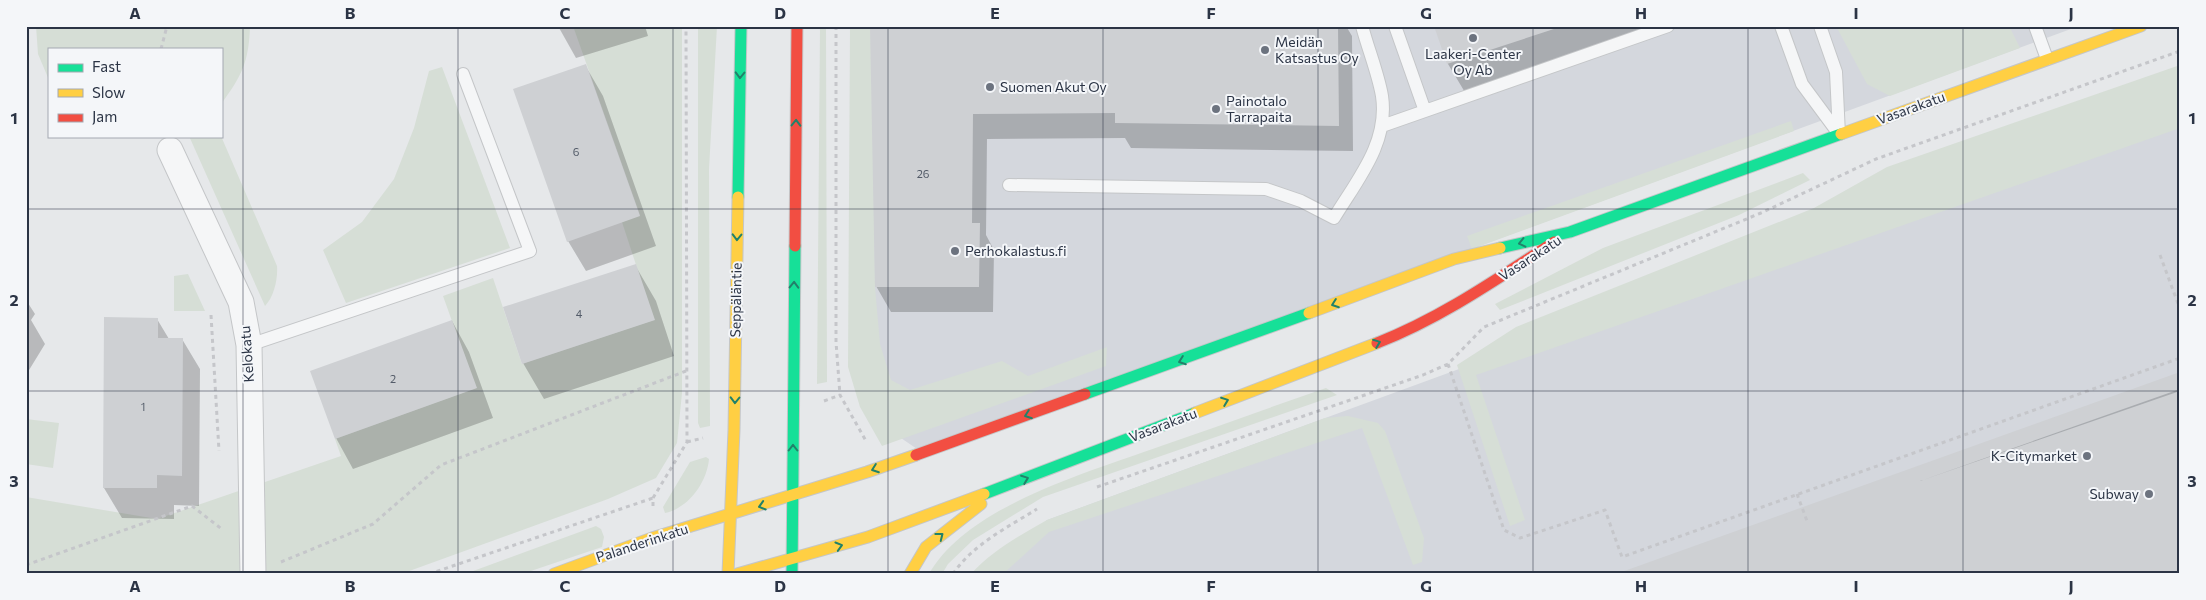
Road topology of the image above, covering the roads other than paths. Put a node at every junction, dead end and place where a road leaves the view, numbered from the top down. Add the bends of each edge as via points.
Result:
1 (741, 26) edge
2 (798, 26) edge
3 (1362, 26) edge
4 (1395, 26) edge
5 (1668, 26) edge
6 (1781, 26) edge
7 (1820, 26) edge
8 (2035, 26) edge
9 (2141, 26) edge
10 (2047, 60) junction
11 (463, 74) dead end
12 (1425, 111) junction
13 (1382, 126) junction
14 (1839, 134) junction
15 (170, 150) dead end
16 (1009, 185) dead end
17 (1570, 232) junction
18 (249, 345) junction
19 (1001, 488) junction
20 (792, 496) junction
21 (731, 515) junction
22 (792, 560) junction
23 (253, 574) edge
24 (554, 574) edge
25 (728, 574) edge
26 (737, 574) edge
27 (792, 574) edge
28 (910, 574) edge

1 -> 21 street, Seppäläntie
20 -> 2 street
3 - 13 lane via 1382,96
4 - 12 lane
5 - 12 lane
6 - 14 lane via 1802,84
7 - 14 lane via 1836,72
8 - 10 lane
9 - 10 street, Vasarakatu
10 - 14 street, Vasarakatu
11 - 18 lane via 530,251
12 - 13 lane
13 - 16 lane via 1376,150 1334,218 1301,201 1266,189
14 - 17 street, Vasarakatu
15 - 18 street, Kelokatu via 241,302
19 -> 17 street, Vasarakatu via 1407,331 1470,297
17 -> 20 street, Vasarakatu via 1454,259 1244,338
18 - 23 street, Kelokatu
22 -> 19 street, Vasarakatu via 868,537
28 -> 19 street via 926,547
20 -> 21 street, Vasarakatu
20 - 22 street
21 - 24 street, Palanderinkatu via 652,538
21 - 25 street, Seppäläntie
22 - 26 street, Vasarakatu
22 - 27 street

